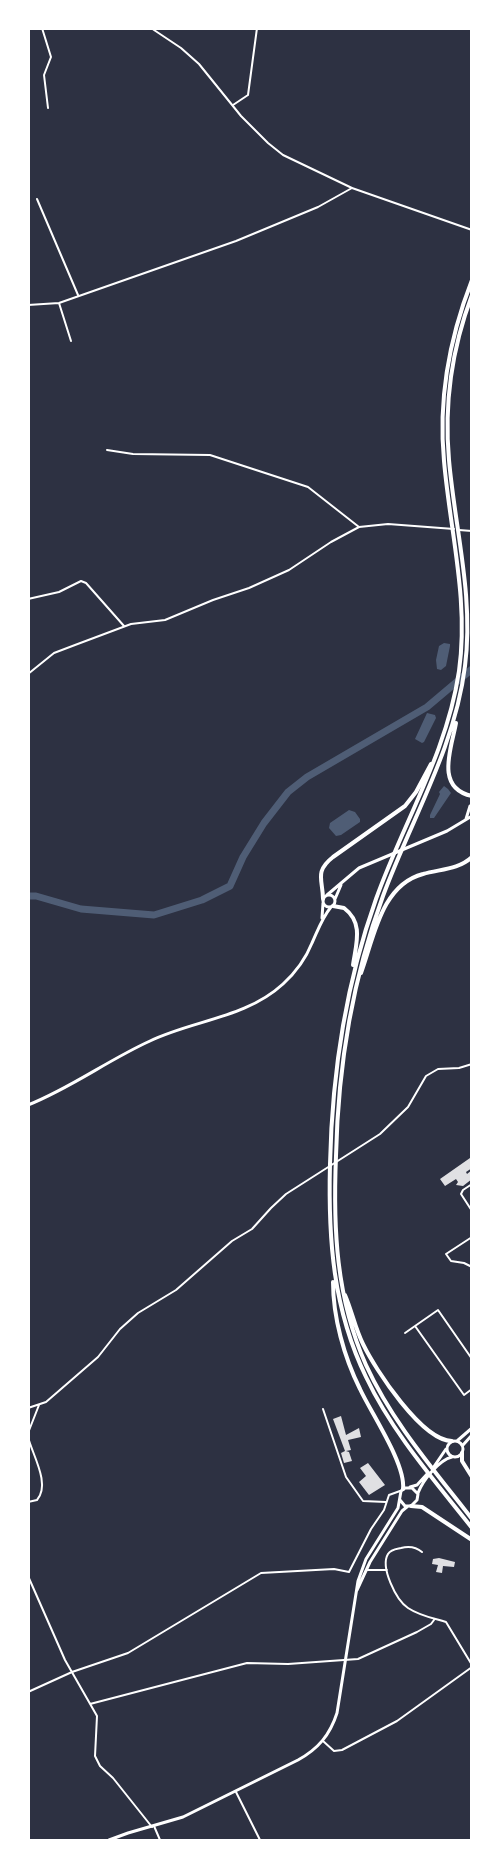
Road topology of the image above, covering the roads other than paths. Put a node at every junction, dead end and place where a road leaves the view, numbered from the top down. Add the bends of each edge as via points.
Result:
1 (42, 28) edge
2 (151, 28) edge
3 (256, 28) edge
4 (233, 105) junction
5 (48, 108) dead end
6 (352, 188) junction
7 (37, 199) dead end
8 (471, 230) edge
9 (471, 280) edge
10 (78, 295) junction
11 (471, 295) edge
12 (59, 303) junction
13 (28, 305) edge
14 (71, 341) dead end
15 (107, 450) dead end
16 (359, 527) junction
17 (470, 531) edge
18 (28, 599) edge
19 (124, 626) junction
20 (28, 674) edge
21 (459, 702) junction
22 (441, 744) junction
23 (471, 798) edge
24 (471, 807) edge
25 (471, 816) edge
26 (465, 821) junction
27 (471, 857) edge
28 (343, 881) junction
29 (327, 895) junction
30 (335, 899) junction
31 (323, 901) junction
32 (332, 906) junction
33 (321, 922) junction
34 (351, 990) junction
35 (471, 1064) edge
36 (28, 1105) edge
37 (471, 1184) edge
38 (471, 1211) edge
39 (470, 1239) edge
40 (471, 1267) edge
41 (333, 1269) junction
42 (341, 1283) junction
43 (415, 1326) junction
44 (405, 1333) dead end
45 (471, 1359) edge
46 (471, 1389) edge
47 (39, 1405) junction
48 (28, 1408) edge
49 (323, 1408) dead end
50 (471, 1428) edge
51 (28, 1435) edge
52 (471, 1435) edge
53 (454, 1441) junction
54 (463, 1447) junction
55 (446, 1449) junction
56 (462, 1453) junction
57 (452, 1457) junction
58 (425, 1463) junction
59 (471, 1477) edge
60 (439, 1481) junction
61 (409, 1487) junction
62 (402, 1490) junction
63 (418, 1494) junction
64 (389, 1495) junction
65 (400, 1500) junction
66 (28, 1502) edge
67 (386, 1502) junction
68 (410, 1506) junction
69 (471, 1519) edge
70 (471, 1528) edge
71 (471, 1539) edge
72 (375, 1544) junction
73 (422, 1552) dead end
74 (370, 1562) junction
75 (366, 1570) junction
76 (376, 1570) junction
77 (388, 1570) junction
78 (28, 1576) edge
79 (356, 1594) junction
80 (434, 1620) junction
81 (345, 1660) junction
82 (471, 1666) edge
83 (72, 1672) junction
84 (28, 1692) edge
85 (90, 1704) junction
86 (323, 1741) junction
87 (236, 1790) junction
88 (153, 1827) junction
89 (109, 1840) edge
90 (160, 1840) edge
91 (260, 1840) edge

1 - 5 street via 51,57 44,75
2 - 4 street via 199,64
3 - 4 street via 248,95
4 - 6 street via 283,155
6 - 8 street
6 - 10 street via 318,207 236,241
7 - 10 street
9 - 22 highway via 451,345 444,388 444,462 462,600 462,633 455,696
10 - 12 street
11 - 21 highway via 456,346 447,424 467,600 465,664
12 - 13 street
12 - 14 street
15 - 16 street via 210,455 308,487
16 - 17 street via 388,524
16 - 19 street via 289,570 249,588 165,620
18 - 19 street via 86,582
19 - 20 street via 54,653
21 - 23 highway via 448,771 456,787
21 - 34 highway via 442,757 382,898
22 - 31 highway via 405,806 324,866 320,881
22 - 34 highway via 380,889 361,943
23 - 24 main road
24 - 26 main road
25 - 26 main road
26 - 28 main road via 359,868
27 - 34 highway via 455,867 417,876 396,890 385,906
28 - 29 main road
28 - 30 main road
29 - 30 main road
29 - 31 main road
30 - 32 main road
31 - 32 main road
31 - 33 main road
32 - 33 main road
32 - 34 highway via 348,910 357,929
33 - 36 main road via 298,967 264,999 148,1041
34 - 41 highway via 338,1052 331,1115 329,1209
34 - 42 highway via 337,1114 335,1217
35 - 47 street via 432,1071 422,1080 408,1107 380,1134 286,1194 252,1229 232,1241 176,1290 138,1313 110,1339 98,1357
37 - 38 street via 461,1194
39 - 40 street via 446,1254 451,1261
41 - 58 highway via 344,1319 366,1378 387,1415
41 - 62 highway via 333,1289 348,1360 386,1436 402,1477
42 - 53 highway via 362,1342 387,1385 426,1429 441,1440
42 - 58 highway via 349,1319 367,1366
43 - 44 street
43 - 45 street via 438,1310
43 - 46 street via 464,1395
47 - 48 street
47 - 51 street
49 - 67 street via 346,1477 363,1501
50 - 53 main road
51 - 66 street via 42,1490 37,1500
52 - 54 main road
53 - 54 main road
53 - 55 main road
54 - 56 main road
55 - 57 main road
55 - 61 main road via 420,1482
56 - 57 main road
56 - 59 highway
57 - 63 main road via 442,1462
58 - 60 highway
60 - 69 highway
60 - 70 highway
61 - 62 main road
61 - 63 main road
62 - 64 street
62 - 65 main road
63 - 68 main road via 416,1503
64 - 65 street
64 - 67 street
65 - 68 main road
65 - 72 main road
67 - 83 street via 349,1572 261,1572 128,1653
68 - 71 highway via 422,1507
68 - 74 main road via 402,1511
72 - 75 main road
72 - 79 main road via 363,1564
73 - 77 street via 408,1546 393,1550 387,1557
74 - 75 main road
74 - 76 street
75 - 76 street
75 - 79 main road
76 - 77 street
77 - 80 street via 399,1600
78 - 83 street
79 - 81 main road
80 - 81 street via 367,1656
80 - 82 street via 447,1622
81 - 85 street via 247,1663
81 - 86 main road via 337,1713
82 - 86 street via 397,1720 342,1750 334,1751
83 - 84 street
83 - 85 street
85 - 88 street via 97,1716 95,1756 100,1766
86 - 87 main road via 298,1760
87 - 88 main road via 183,1817
87 - 91 street
88 - 89 main road
88 - 90 street

